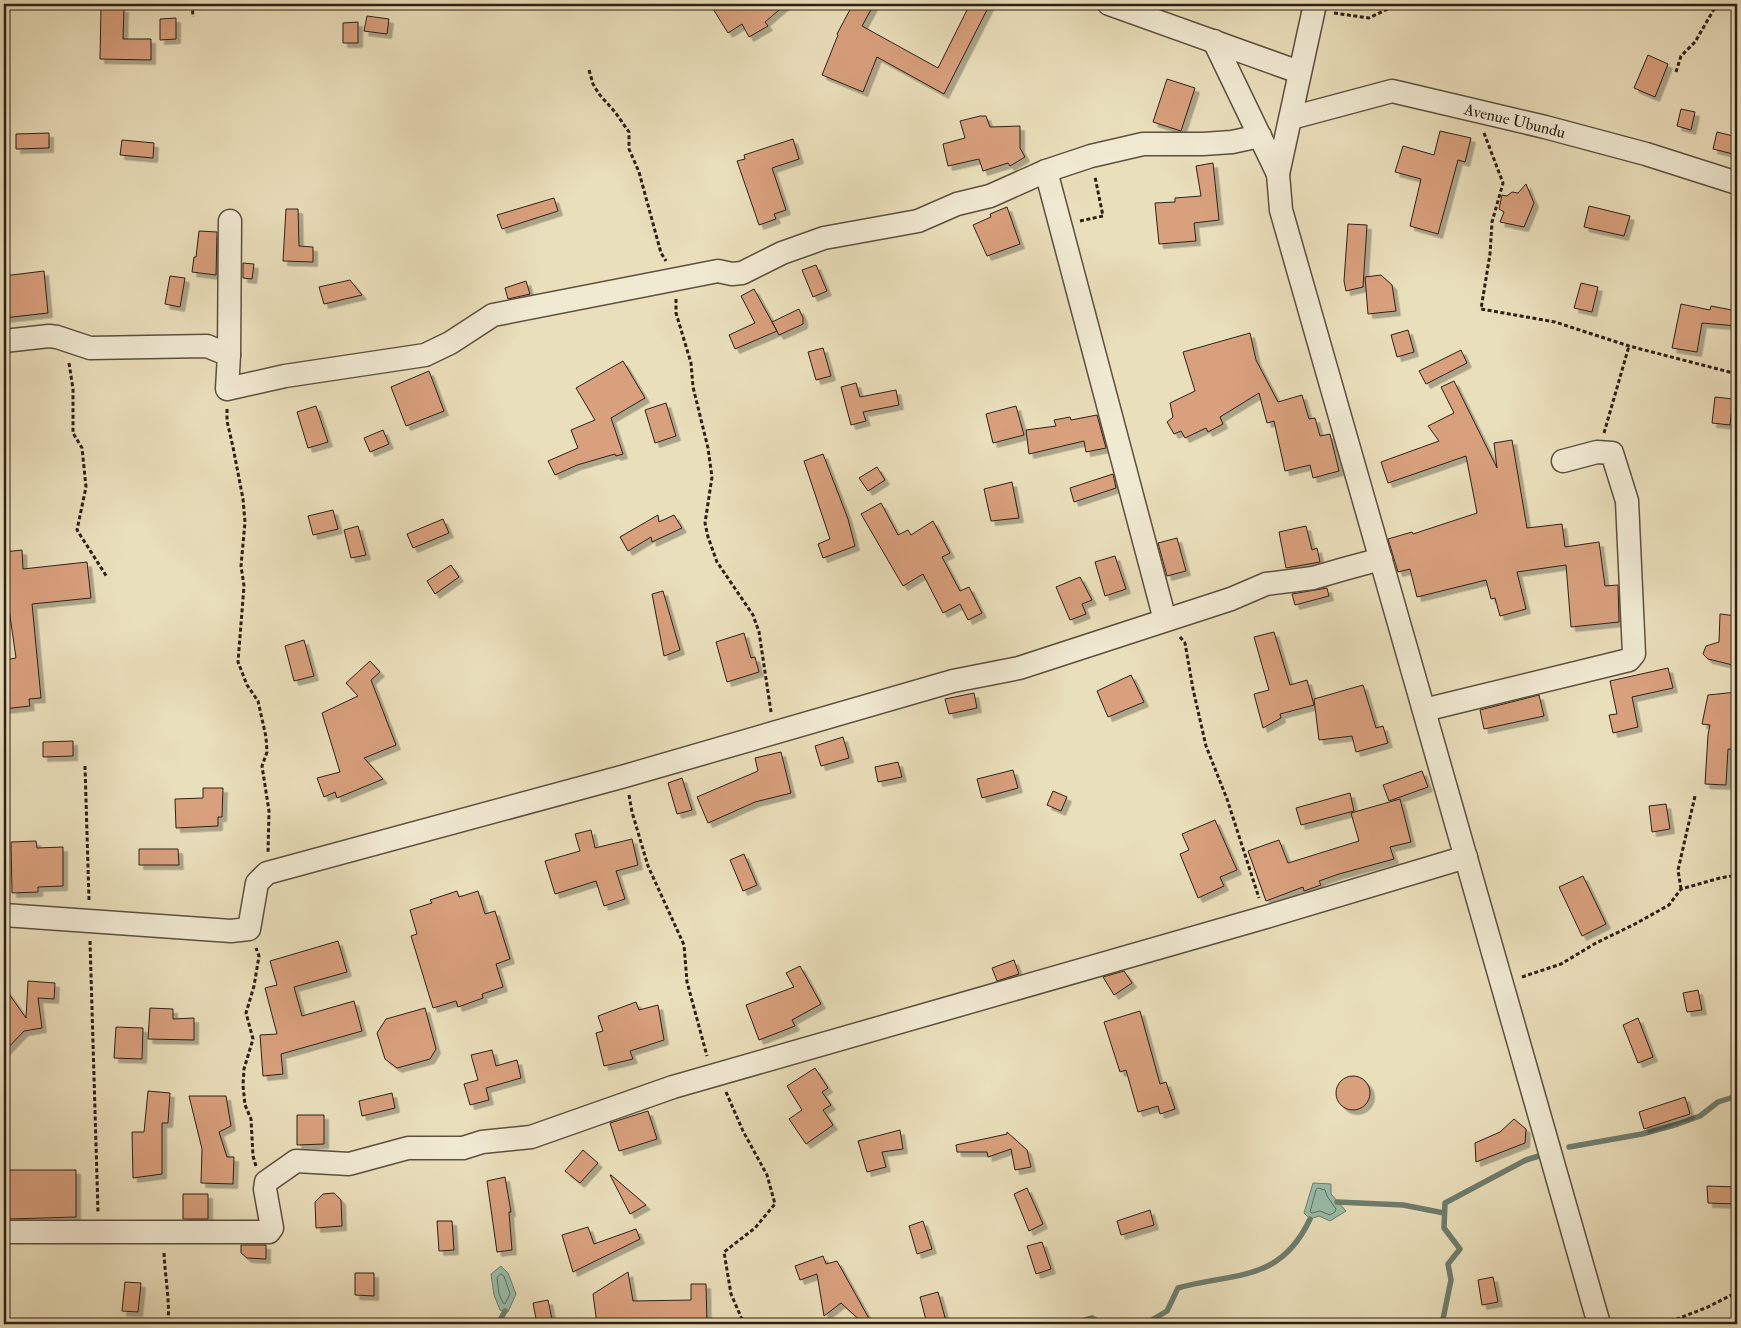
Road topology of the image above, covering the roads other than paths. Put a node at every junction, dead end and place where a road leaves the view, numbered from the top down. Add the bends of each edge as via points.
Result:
1 (1109, 4) edge
2 (1314, 7) edge
3 (1214, 41) junction
4 (1299, 72) junction
5 (1291, 118) junction
6 (1260, 136) junction
7 (1046, 171) junction
8 (1278, 174) junction
9 (1737, 183) edge
10 (230, 221) dead end
11 (4, 342) edge
12 (229, 355) junction
13 (1563, 461) dead end
14 (1381, 559) junction
15 (1165, 620) junction
16 (1424, 710) junction
17 (1466, 857) junction
18 (4, 915) edge
19 (4, 1232) edge
20 (1599, 1324) edge

1 - 3 street
2 - 4 street
3 - 4 street
3 - 6 street
4 - 5 street
5 - 8 street
5 - 9 street, Avenue Ubundu via 1392,91 1545,127
6 - 7 street via 1232,142 1143,144
6 - 8 street
7 - 12 street via 990,196 957,204 918,221 824,238 782,253 742,273 718,270 493,315 425,355 285,376 227,389
7 - 15 street
8 - 14 street via 1282,210
10 - 12 street
11 - 12 street via 49,336 90,348 207,346
13 - 16 street via 1598,452 1612,452 1627,501 1634,654 1629,660
14 - 15 street via 1313,578 1266,584
14 - 16 street
15 - 18 street via 1019,668 952,681 625,776 267,873 257,883 248,928 231,931
16 - 17 street
17 - 19 street via 673,1087 526,1138 482,1142 458,1149 408,1148 350,1164 296,1161 266,1182 272,1228 269,1232
17 - 20 street

